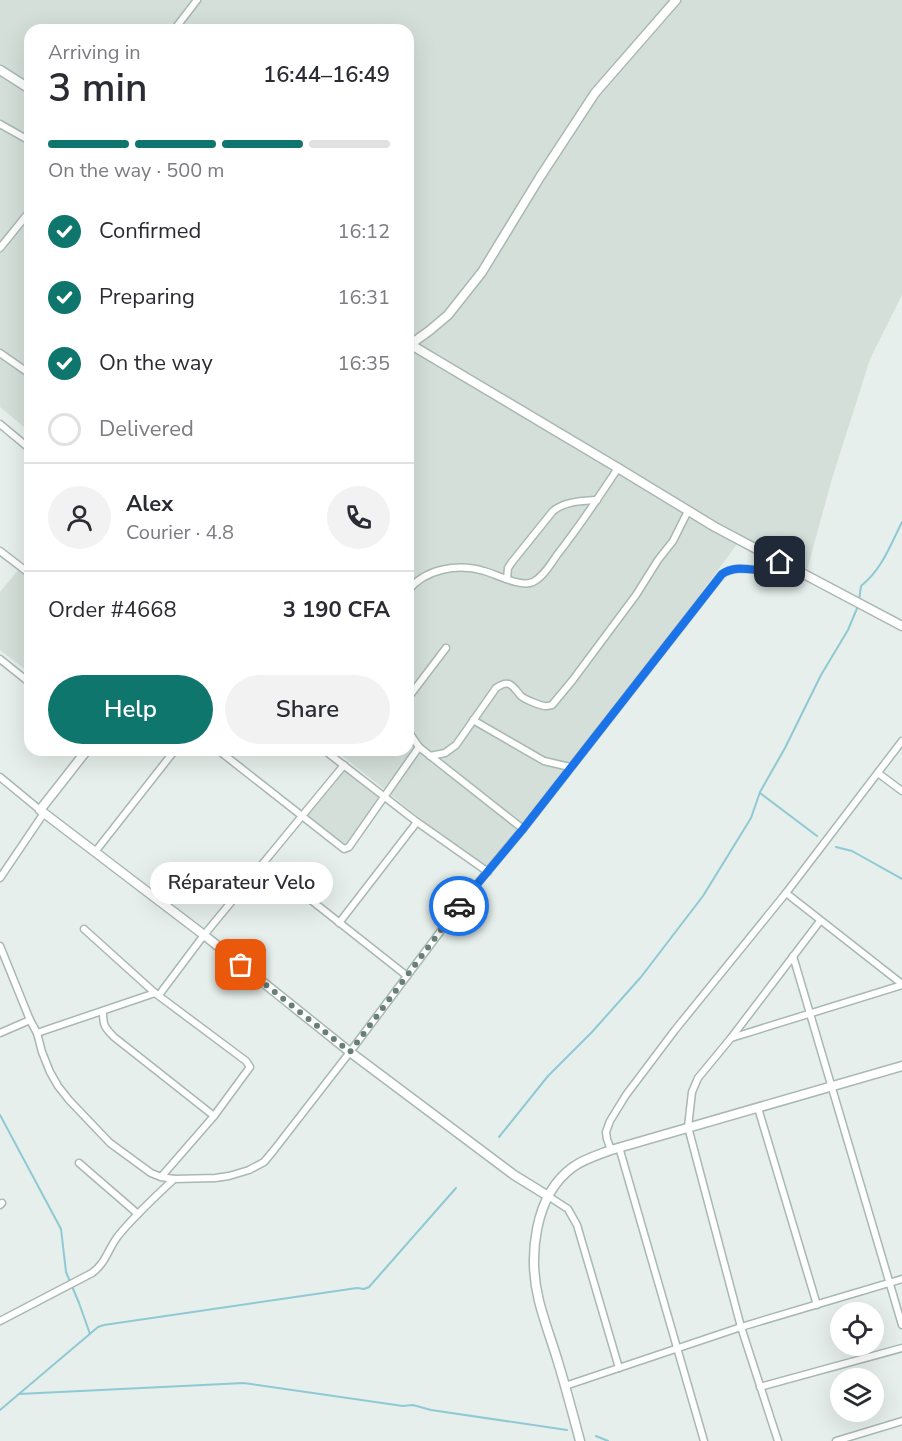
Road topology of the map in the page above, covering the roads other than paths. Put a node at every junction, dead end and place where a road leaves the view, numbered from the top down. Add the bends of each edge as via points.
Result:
1 (197, 0) edge
2 (676, 0) edge
3 (179, 24) edge
4 (0, 70) edge
5 (24, 85) edge
6 (0, 124) edge
7 (24, 136) edge
8 (24, 218) edge
9 (0, 248) edge
10 (414, 341) edge
11 (414, 347) edge
12 (0, 353) edge
13 (24, 370) edge
14 (0, 424) edge
15 (24, 444) edge
16 (618, 468) junction
17 (597, 500) junction
18 (688, 511) junction
19 (0, 551) edge
20 (780, 562) junction
21 (24, 569) edge
22 (507, 579) junction
23 (414, 585) edge
24 (902, 626) edge
25 (446, 648) dead end
26 (0, 659) edge
27 (24, 678) edge
28 (414, 690) edge
29 (473, 720) junction
30 (414, 740) edge
31 (902, 741) edge
32 (419, 747) junction
33 (414, 754) edge
34 (83, 756) edge
35 (170, 756) edge
36 (226, 756) edge
37 (332, 756) edge
38 (413, 756) edge
39 (430, 756) junction
40 (344, 765) junction
41 (570, 767) junction
42 (878, 772) junction
43 (0, 777) edge
44 (902, 791) edge
45 (384, 797) junction
46 (42, 811) junction
47 (303, 815) junction
48 (417, 822) junction
49 (523, 829) junction
50 (95, 852) junction
51 (264, 863) junction
52 (488, 872) junction
53 (0, 878) edge
54 (786, 894) junction
55 (820, 921) junction
56 (339, 923) junction
57 (84, 929) dead end
58 (204, 936) junction
59 (0, 946) edge
60 (793, 956) junction
61 (407, 976) junction
62 (902, 984) edge
63 (157, 994) junction
64 (103, 1011) junction
65 (810, 1014) junction
66 (30, 1020) junction
67 (0, 1033) edge
68 (37, 1033) junction
69 (731, 1038) junction
70 (350, 1052) junction
71 (902, 1066) edge
72 (831, 1086) junction
73 (758, 1108) junction
74 (214, 1116) junction
75 (688, 1127) junction
76 (615, 1149) junction
77 (79, 1163) dead end
78 (160, 1177) junction
79 (174, 1179) junction
80 (548, 1196) junction
81 (138, 1214) junction
82 (902, 1279) edge
83 (890, 1283) junction
84 (817, 1305) junction
85 (0, 1321) edge
86 (902, 1325) edge
87 (741, 1327) junction
88 (676, 1348) junction
89 (902, 1348) edge
90 (619, 1368) junction
91 (565, 1386) junction
92 (760, 1387) junction
93 (902, 1421) edge
94 (580, 1441) edge
95 (704, 1441) edge
96 (778, 1441) edge
97 (836, 1441) edge

1 - 3 street
2 - 10 street via 596,93 482,272 448,315
4 - 5 street
6 - 7 street
8 - 9 street
11 - 16 street
12 - 13 street
14 - 15 street
16 - 17 street
16 - 18 street
17 - 22 street via 560,505 553,511 512,562
17 - 22 street via 542,575 529,584
18 - 20 street
18 - 29 street via 673,541 636,595 552,705 541,706 523,698 510,684 500,685
19 - 21 street
20 - 24 street
20 - 41 street via 771,571 736,568 722,574
22 - 23 street via 475,569 446,569 423,577
25 - 28 street
26 - 27 street
29 - 39 street via 451,750
29 - 41 street via 544,761
30 - 32 street
31 - 42 street
32 - 33 street
32 - 39 street
34 - 46 street
35 - 50 street
36 - 47 street
37 - 40 street
38 - 45 street
39 - 49 street
40 - 45 street
40 - 47 street
41 - 49 street
42 - 44 street
42 - 54 street
43 - 46 street
45 - 47 street via 350,847 344,849
45 - 48 street
46 - 50 street
46 - 53 street
47 - 51 street
48 - 52 street
48 - 56 street
49 - 52 street
50 - 58 street
51 - 56 street
51 - 58 street
52 - 61 street
54 - 55 street
54 - 76 street via 626,1095 606,1132
55 - 60 street
55 - 62 street
56 - 61 street
57 - 63 street
58 - 63 street
58 - 70 street
59 - 66 street
60 - 65 street
60 - 69 street
61 - 70 street
62 - 65 street
63 - 64 street
63 - 74 street via 250,1067
64 - 68 street
64 - 74 street via 105,1028
65 - 69 street
65 - 72 street
66 - 67 street
66 - 68 street
68 - 78 street via 50,1072 69,1100 110,1143
69 - 75 street via 698,1078 692,1092
70 - 79 street via 264,1162 229,1176
70 - 80 street via 514,1175
71 - 72 street
72 - 73 street
72 - 83 street
73 - 75 street
73 - 84 street
74 - 78 street
75 - 76 street
75 - 87 street
76 - 80 street via 574,1166
76 - 88 street
77 - 81 street
78 - 79 street
79 - 81 street
80 - 90 street via 568,1209 578,1225
80 - 91 street via 539,1221 535,1272 539,1299
81 - 85 street via 117,1238 100,1268
82 - 83 street
83 - 84 street
83 - 86 street
84 - 87 street
87 - 88 street
87 - 92 street
88 - 90 street
88 - 95 street
89 - 92 street
90 - 91 street
91 - 94 street
92 - 96 street
93 - 97 street

